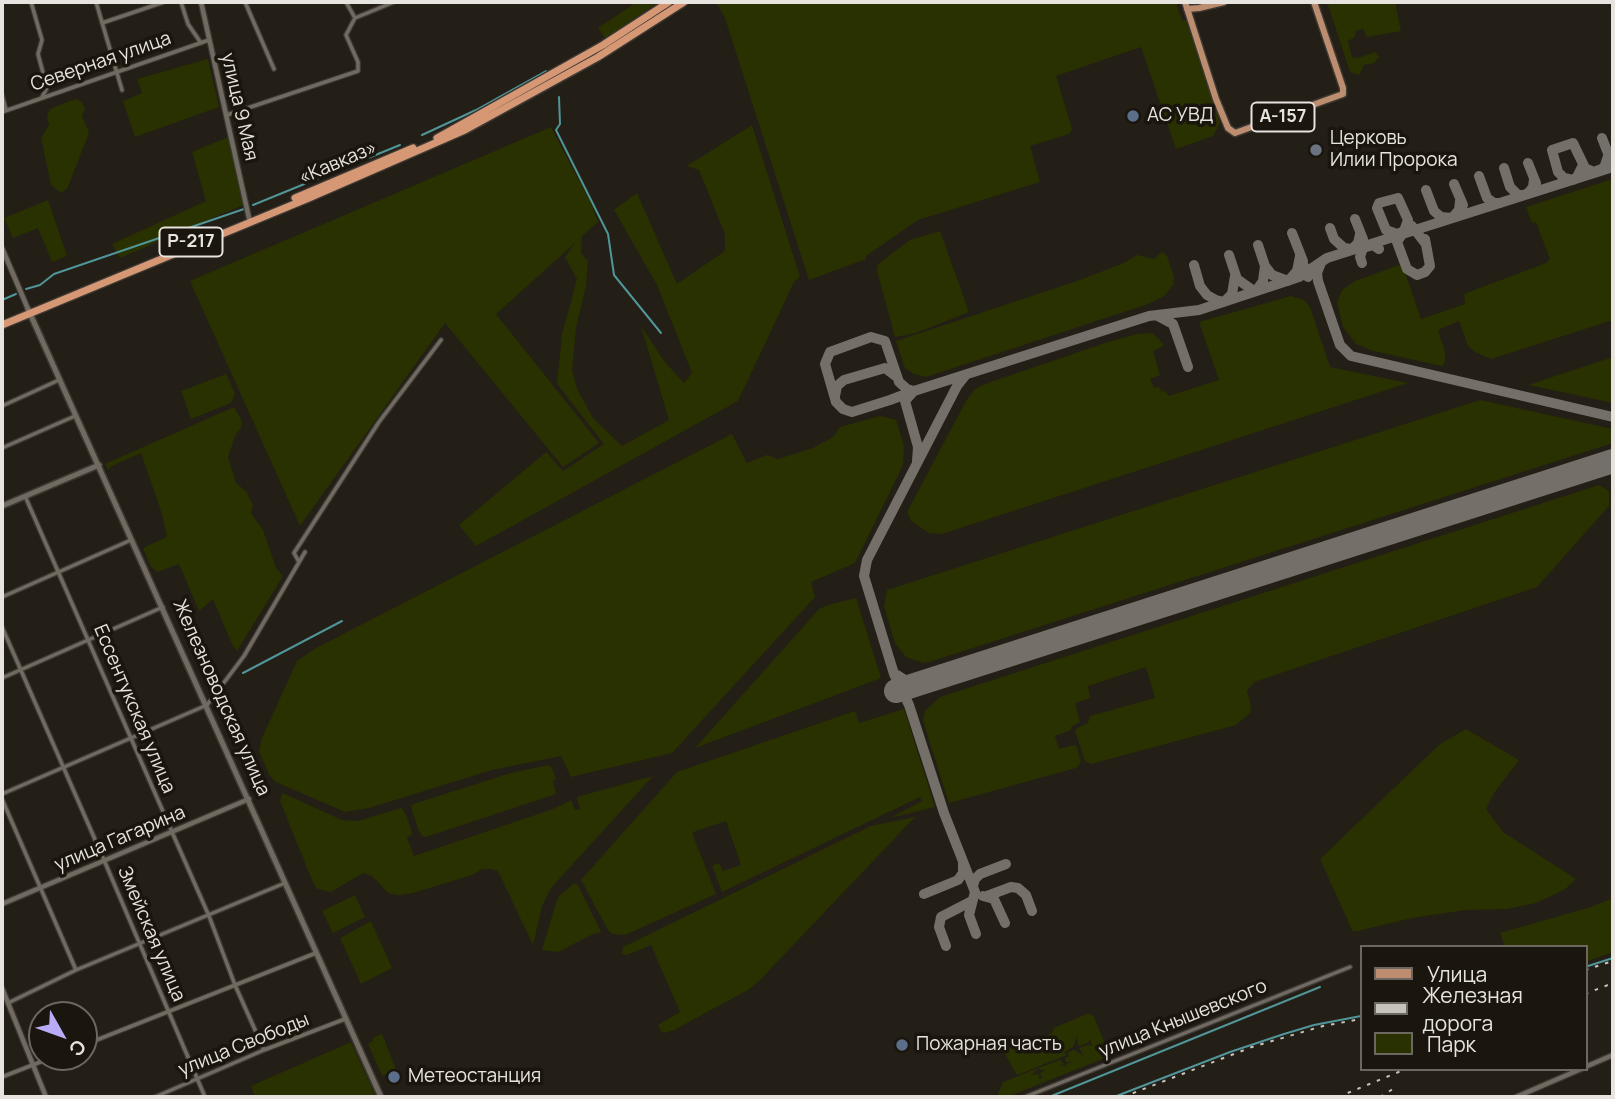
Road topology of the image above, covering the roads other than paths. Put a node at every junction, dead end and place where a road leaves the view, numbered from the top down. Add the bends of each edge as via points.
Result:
1 (31, 2) edge
2 (96, 2) edge
3 (164, 2) edge
4 (181, 2) edge
5 (201, 2) edge
6 (244, 2) edge
7 (346, 2) edge
8 (394, 2) edge
9 (670, 2) edge
10 (682, 2) edge
11 (1224, 2) edge
12 (1314, 2) edge
13 (1186, 5) edge
14 (355, 18) junction
15 (102, 23) junction
16 (209, 40) junction
17 (201, 43) junction
18 (274, 69) dead end
19 (117, 71) junction
20 (122, 90) dead end
21 (2, 95) edge
22 (42, 97) junction
23 (4, 111) edge
24 (226, 115) junction
25 (249, 218) junction
26 (2, 248) edge
27 (29, 312) junction
28 (2, 322) edge
29 (441, 340) dead end
30 (61, 379) junction
31 (2, 405) edge
32 (77, 415) junction
33 (2, 448) edge
34 (99, 465) junction
35 (25, 496) junction
36 (2, 505) edge
37 (133, 539) junction
38 (305, 552) dead end
39 (299, 562) junction
40 (60, 572) junction
41 (2, 597) edge
42 (163, 607) junction
43 (2, 627) edge
44 (89, 639) junction
45 (21, 669) junction
46 (2, 678) edge
47 (207, 705) junction
48 (132, 739) junction
49 (62, 768) junction
50 (2, 796) edge
51 (249, 799) junction
52 (172, 831) junction
53 (104, 860) junction
54 (285, 883) junction
55 (39, 888) junction
56 (2, 904) edge
57 (209, 916) junction
58 (141, 944) junction
59 (316, 953) junction
60 (1350, 967) dead end
61 (76, 970) junction
62 (235, 985) junction
63 (2, 988) edge
64 (5, 1000) edge
65 (168, 1012) junction
66 (345, 1019) junction
67 (98, 1040) edge
68 (264, 1050) junction
69 (28, 1053) edge
70 (1613, 1055) edge
71 (1587, 1066) edge
72 (28, 1067) edge
73 (35, 1071) edge
74 (1576, 1071) edge
75 (2, 1077) edge
76 (197, 1079) junction
77 (46, 1097) edge
78 (155, 1097) edge
79 (205, 1097) edge
80 (381, 1097) edge
81 (1026, 1097) edge
82 (1516, 1097) edge

1 - 22 street via 42,40 38,54 47,88
2 - 15 street
3 - 15 street
4 - 17 street
5 - 16 street, улица 9 Мая
6 - 18 street
7 - 14 street
8 - 14 street
9 - 25 highway, «Кавказ» / Р-217 via 457,128
10 - 27 highway, «Кавказ» / Р-217 via 593,61 465,130
11 - 13 main road
12 - 13 main road, А-157 via 1343,94 1235,133 1228,128 1216,99
14 - 24 street via 346,35 358,71
15 - 19 street
16 - 17 street, Северная улица
16 - 24 street, улица 9 Мая
17 - 19 street, Северная улица
19 - 20 street
19 - 22 street, Северная улица
21 - 23 street
22 - 23 street, Северная улица
24 - 25 street, улица 9 Мая
25 - 27 highway, «Кавказ» / Р-217
26 - 27 street
27 - 28 highway, Р-217
27 - 30 main road, Железноводская улица
29 - 39 street via 379,422 294,553
30 - 31 street
30 - 32 main road, Железноводская улица
32 - 33 street
32 - 34 main road, Железноводская улица
34 - 35 main road
34 - 37 main road, Железноводская улица
35 - 36 main road
35 - 40 street, Ессентукская улица
37 - 40 street
37 - 42 main road, Железноводская улица
38 - 39 street
39 - 47 street via 244,656
40 - 41 street
40 - 44 street, Ессентукская улица
42 - 44 street
42 - 47 main road, Железноводская улица
43 - 45 street, Змейская улица
44 - 45 street
44 - 48 street, Ессентукская улица
45 - 46 street
45 - 49 street, Змейская улица
47 - 48 street
47 - 51 main road, Железноводская улица
48 - 49 street
48 - 52 street, Ессентукская улица
49 - 50 street
49 - 53 street, Змейская улица
50 - 55 street
51 - 52 street, улица Гагарина
51 - 54 main road, Железноводская улица
52 - 53 street, улица Гагарина
52 - 57 street, Ессентукская улица
53 - 55 street, улица Гагарина
53 - 58 street, Змейская улица
54 - 57 street
54 - 59 main road, Железноводская улица
55 - 56 street, улица Гагарина
55 - 61 street
57 - 58 street
57 - 62 street, Ессентукская улица
58 - 61 street
58 - 65 street, Змейская улица
59 - 62 street
59 - 66 main road, Железноводская улица
60 - 81 street, улица Кнышевского
61 - 64 street
62 - 65 street
62 - 68 street, Ессентукская улица
63 - 64 street
64 - 69 street
65 - 67 street
65 - 76 street, Змейская улица
66 - 68 street, улица Свободы
66 - 80 main road, Железноводская улица
68 - 76 street, улица Свободы
70 - 71 street
72 - 75 street
73 - 77 street
74 - 82 street
76 - 78 street, улица Свободы
76 - 79 street, Змейская улица

